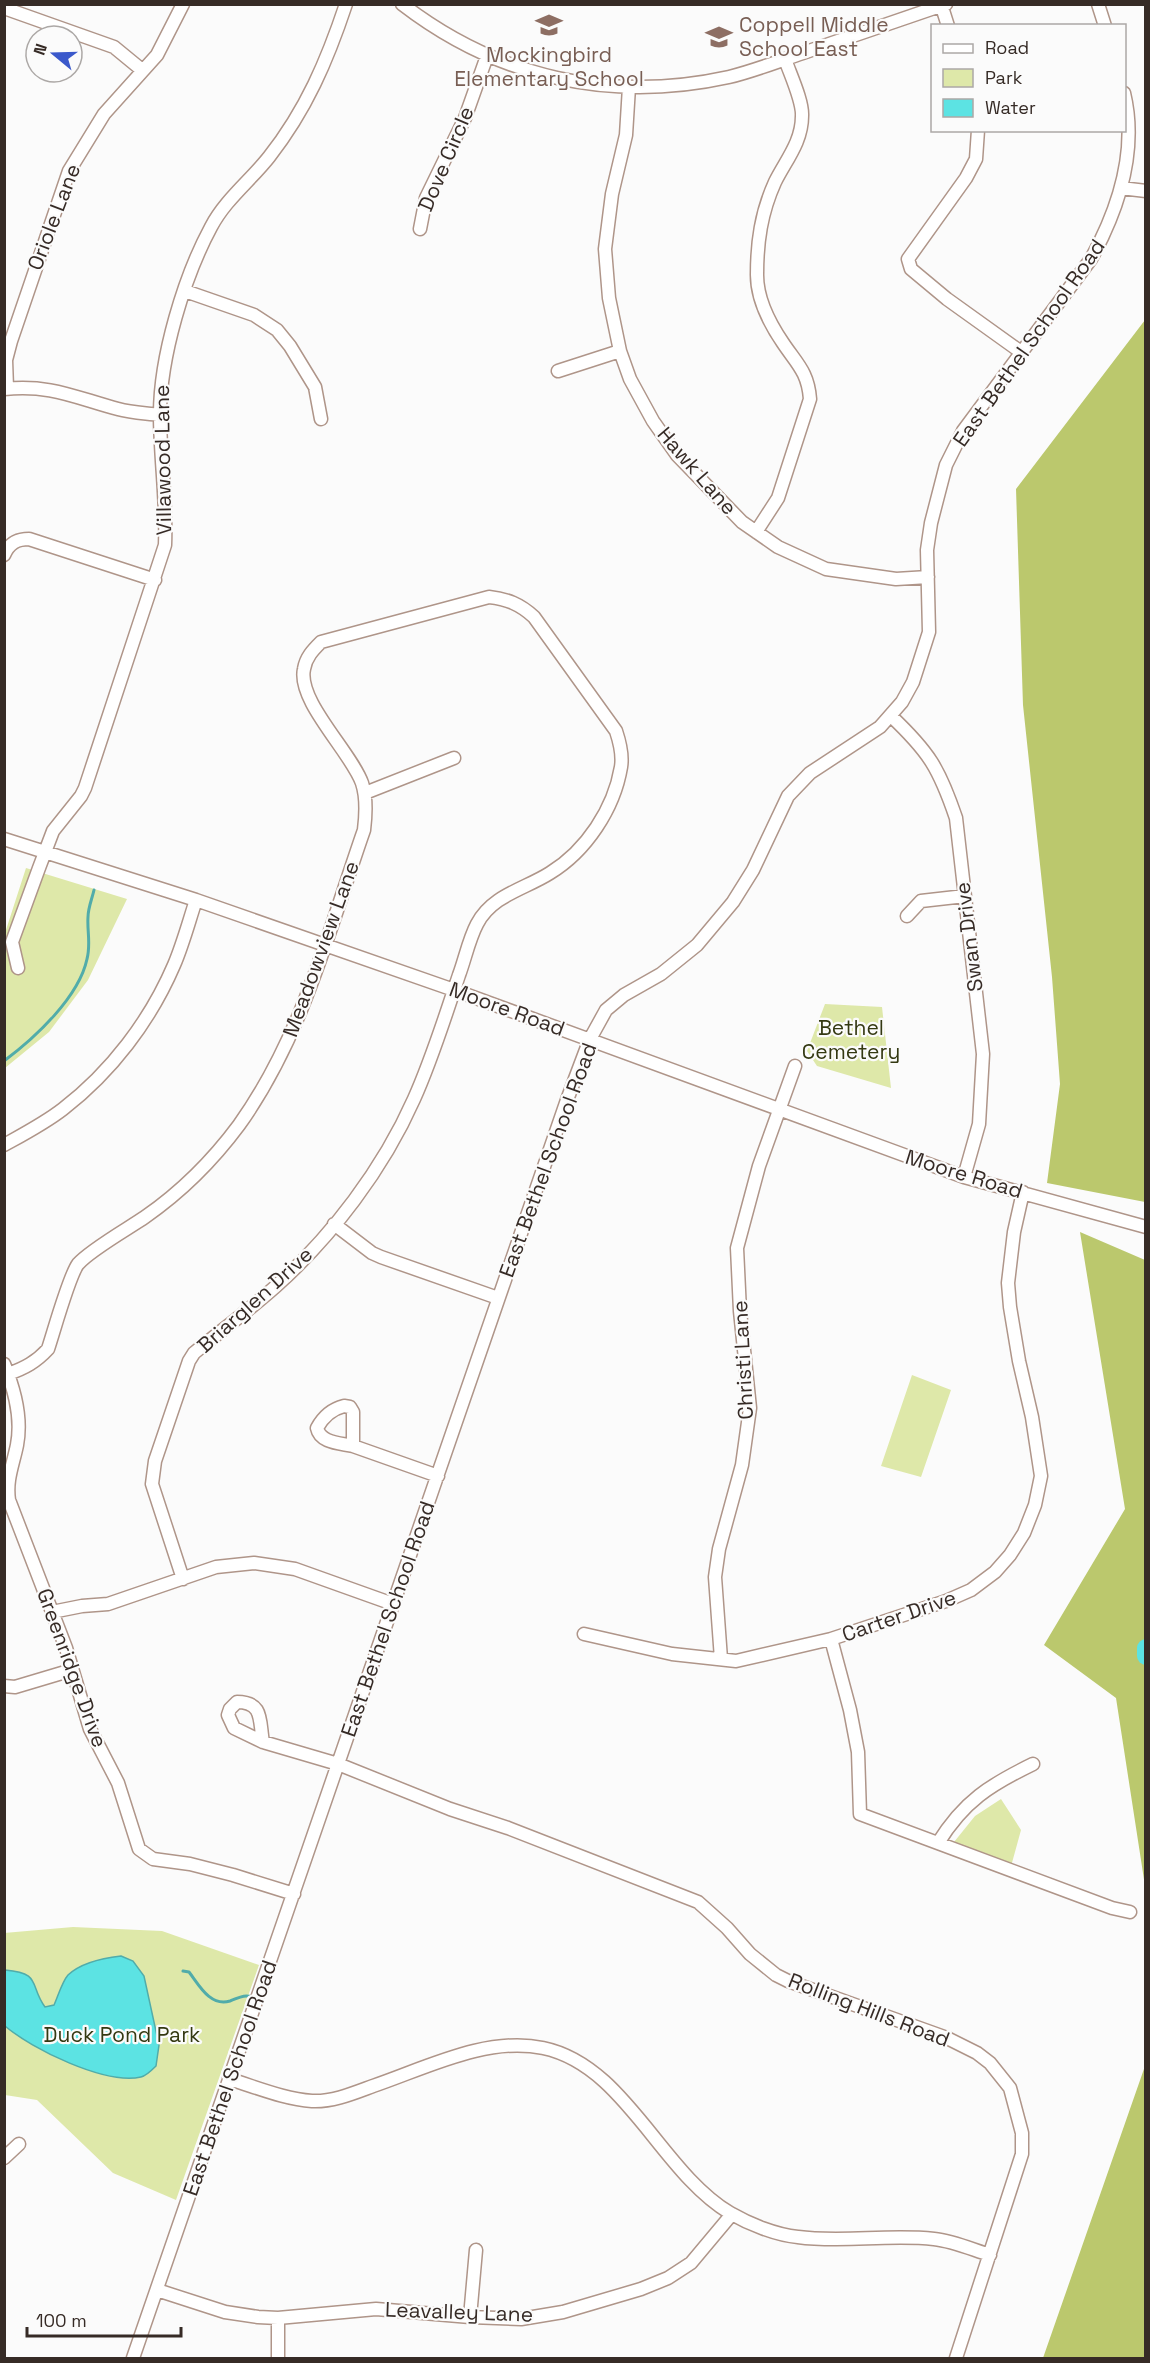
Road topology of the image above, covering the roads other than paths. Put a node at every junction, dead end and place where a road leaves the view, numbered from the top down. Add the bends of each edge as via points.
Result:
1 (183, 4) edge
2 (346, 4) edge
3 (402, 4) edge
4 (1098, 4) edge
5 (943, 5) edge
6 (4, 8) edge
7 (948, 24) edge
8 (1104, 24) edge
9 (487, 56) junction
10 (785, 59) junction
11 (142, 70) junction
12 (629, 87) junction
13 (1126, 103) edge
14 (978, 132) edge
15 (1121, 188) junction
16 (1146, 191) edge
17 (420, 229) dead end
18 (185, 291) junction
19 (620, 351) junction
20 (1021, 352) junction
21 (558, 371) dead end
22 (6, 388) edge
23 (160, 414) junction
24 (321, 419) dead end
25 (756, 532) junction
26 (4, 555) edge
27 (928, 577) junction
28 (155, 580) junction
29 (489, 597) joint
30 (891, 716) junction
31 (454, 758) dead end
32 (365, 793) junction
33 (4, 839) edge
34 (45, 851) junction
35 (965, 896) junction
36 (196, 900) junction
37 (907, 916) dead end
38 (324, 944) junction
39 (18, 968) dead end
40 (454, 990) junction
41 (590, 1039) junction
42 (795, 1066) dead end
43 (778, 1107) junction
44 (4, 1145) edge
45 (964, 1177) junction
46 (1023, 1192) junction
47 (334, 1224) junction
48 (1146, 1227) edge
49 (498, 1298) junction
50 (7, 1369) edge
51 (353, 1446) dead end
52 (438, 1476) junction
53 (183, 1579) junction
54 (393, 1604) junction
55 (52, 1612) junction
56 (584, 1634) dead end
57 (831, 1639) junction
58 (721, 1659) junction
59 (72, 1670) junction
60 (4, 1686) edge
61 (263, 1742) dead end
62 (338, 1764) junction
63 (1033, 1764) dead end
64 (938, 1843) junction
65 (294, 1894) junction
66 (1130, 1912) dead end
67 (229, 2079) junction
68 (19, 2144) dead end
69 (4, 2158) edge
70 (732, 2214) junction
71 (476, 2250) dead end
72 (990, 2255) junction
73 (157, 2290) junction
74 (470, 2317) junction
75 (278, 2318) junction
76 (133, 2358) edge
77 (278, 2358) edge
78 (956, 2358) edge

1 - 11 street, Oriole Lane via 157,55
2 - 18 street, Villawood Lane via 330,53 302,112 212,225
3 - 9 street via 457,42
4 - 8 street
5 - 7 street
5 - 10 street
6 - 11 street via 114,47
9 - 12 street via 558,80
9 - 17 street, Dove Circle via 465,118 426,198
10 - 12 street via 731,77 683,85
10 - 25 street via 802,113 801,128 797,145 764,209 757,237 757,279 771,323 809,383 810,399 778,498
11 - 22 street, Oriole Lane via 104,114 69,171 11,341
12 - 19 street, Hawk Lane via 626,135 612,194 605,249 609,298
13 - 15 street, East Bethel School Road via 1129,132
14 - 20 street via 976,159 966,178 908,259 911,269 947,299
15 - 16 street
15 - 20 street, East Bethel School Road via 1117,207 1091,259
18 - 23 street, Villawood Lane via 161,378
18 - 24 street via 254,315 277,330 315,387
19 - 21 street
19 - 25 street, Hawk Lane via 653,421 677,455
20 - 27 street, East Bethel School Road via 963,431 946,465 931,523
22 - 23 street via 60,391 120,410
23 - 28 street, Villawood Lane via 167,513 165,545
25 - 27 street, Hawk Lane via 826,569 896,579
26 - 28 street via 12,543 29,539
27 - 30 street, East Bethel School Road via 929,632 913,682
28 - 34 street, Villawood Lane via 85,788 58,823
29 - 32 street, Meadowview Lane via 321,642 310,652 303,671 306,693 362,781
29 - 40 street, Briarglen Drive via 515,603 534,617 616,731 622,766 604,816 588,839 556,869 501,898 477,924
30 - 35 street, Swan Drive via 918,741 945,784 956,818
30 - 41 street, East Bethel School Road via 810,773 788,796 753,870 714,926 682,958 606,1010
31 - 32 street
32 - 38 street, Meadowview Lane via 364,830
33 - 34 street, Moore Road
34 - 36 street, Moore Road
34 - 39 street, Villawood Lane via 12,942
35 - 37 street via 921,902
35 - 45 street, Swan Drive via 983,1054 983,1086 979,1124
36 - 38 street, Moore Road
36 - 44 street via 174,964 135,1034 96,1080 62,1109
38 - 40 street, Moore Road
38 - 50 street, Meadowview Lane via 286,1045 238,1126 185,1185 79,1263 48,1349 27,1367
40 - 41 street, Moore Road
40 - 47 street, Briarglen Drive via 405,1119
41 - 43 street, Moore Road
41 - 49 street, East Bethel School Road
42 - 43 street, Christi Lane
43 - 45 street, Moore Road
43 - 58 street, Christi Lane via 737,1248 750,1408 742,1465 719,1549 716,1577
45 - 46 street, Moore Road
46 - 48 street, Moore Road
46 - 57 street, Carter Drive via 1008,1282 1041,1476 1024,1533 995,1572 971,1590
47 - 49 street via 372,1253
47 - 53 street, Briarglen Drive via 275,1287 189,1361 154,1461 152,1484
49 - 52 street, East Bethel School Road
50 - 55 street, Greenridge Drive via 16,1405 18,1442 7,1486 9,1500
51 - 52 street
52 - 54 street, East Bethel School Road
53 - 54 street via 216,1567 277,1565
53 - 55 street via 108,1604
54 - 62 street, East Bethel School Road
55 - 59 street, Greenridge Drive
56 - 58 street, Carter Drive via 672,1654
57 - 58 street, Carter Drive via 736,1660
57 - 64 street via 858,1752 860,1814
59 - 60 street via 15,1687
59 - 65 street, Greenridge Drive via 90,1729 118,1783 139,1849 153,1859 190,1864
61 - 62 street, Rolling Hills Road
62 - 65 street, East Bethel School Road
62 - 72 street, Rolling Hills Road via 698,1902 776,1975 947,2038 983,2058 1010,2088 1022,2133 1022,2154
63 - 64 street via 974,1798
64 - 66 street
65 - 67 street, East Bethel School Road
67 - 70 street via 314,2101 340,2097 480,2049 508,2045 544,2048 587,2067 612,2088 689,2181
67 - 73 street, East Bethel School Road
68 - 69 street
70 - 72 street via 797,2237 934,2239
70 - 74 street, Leavalley Lane via 691,2263 641,2289 563,2312 521,2319
71 - 74 street
72 - 78 street, Rolling Hills Road
73 - 75 street, Leavalley Lane via 225,2312
73 - 76 street, East Bethel School Road
74 - 75 street, Leavalley Lane via 376,2309
75 - 77 street

